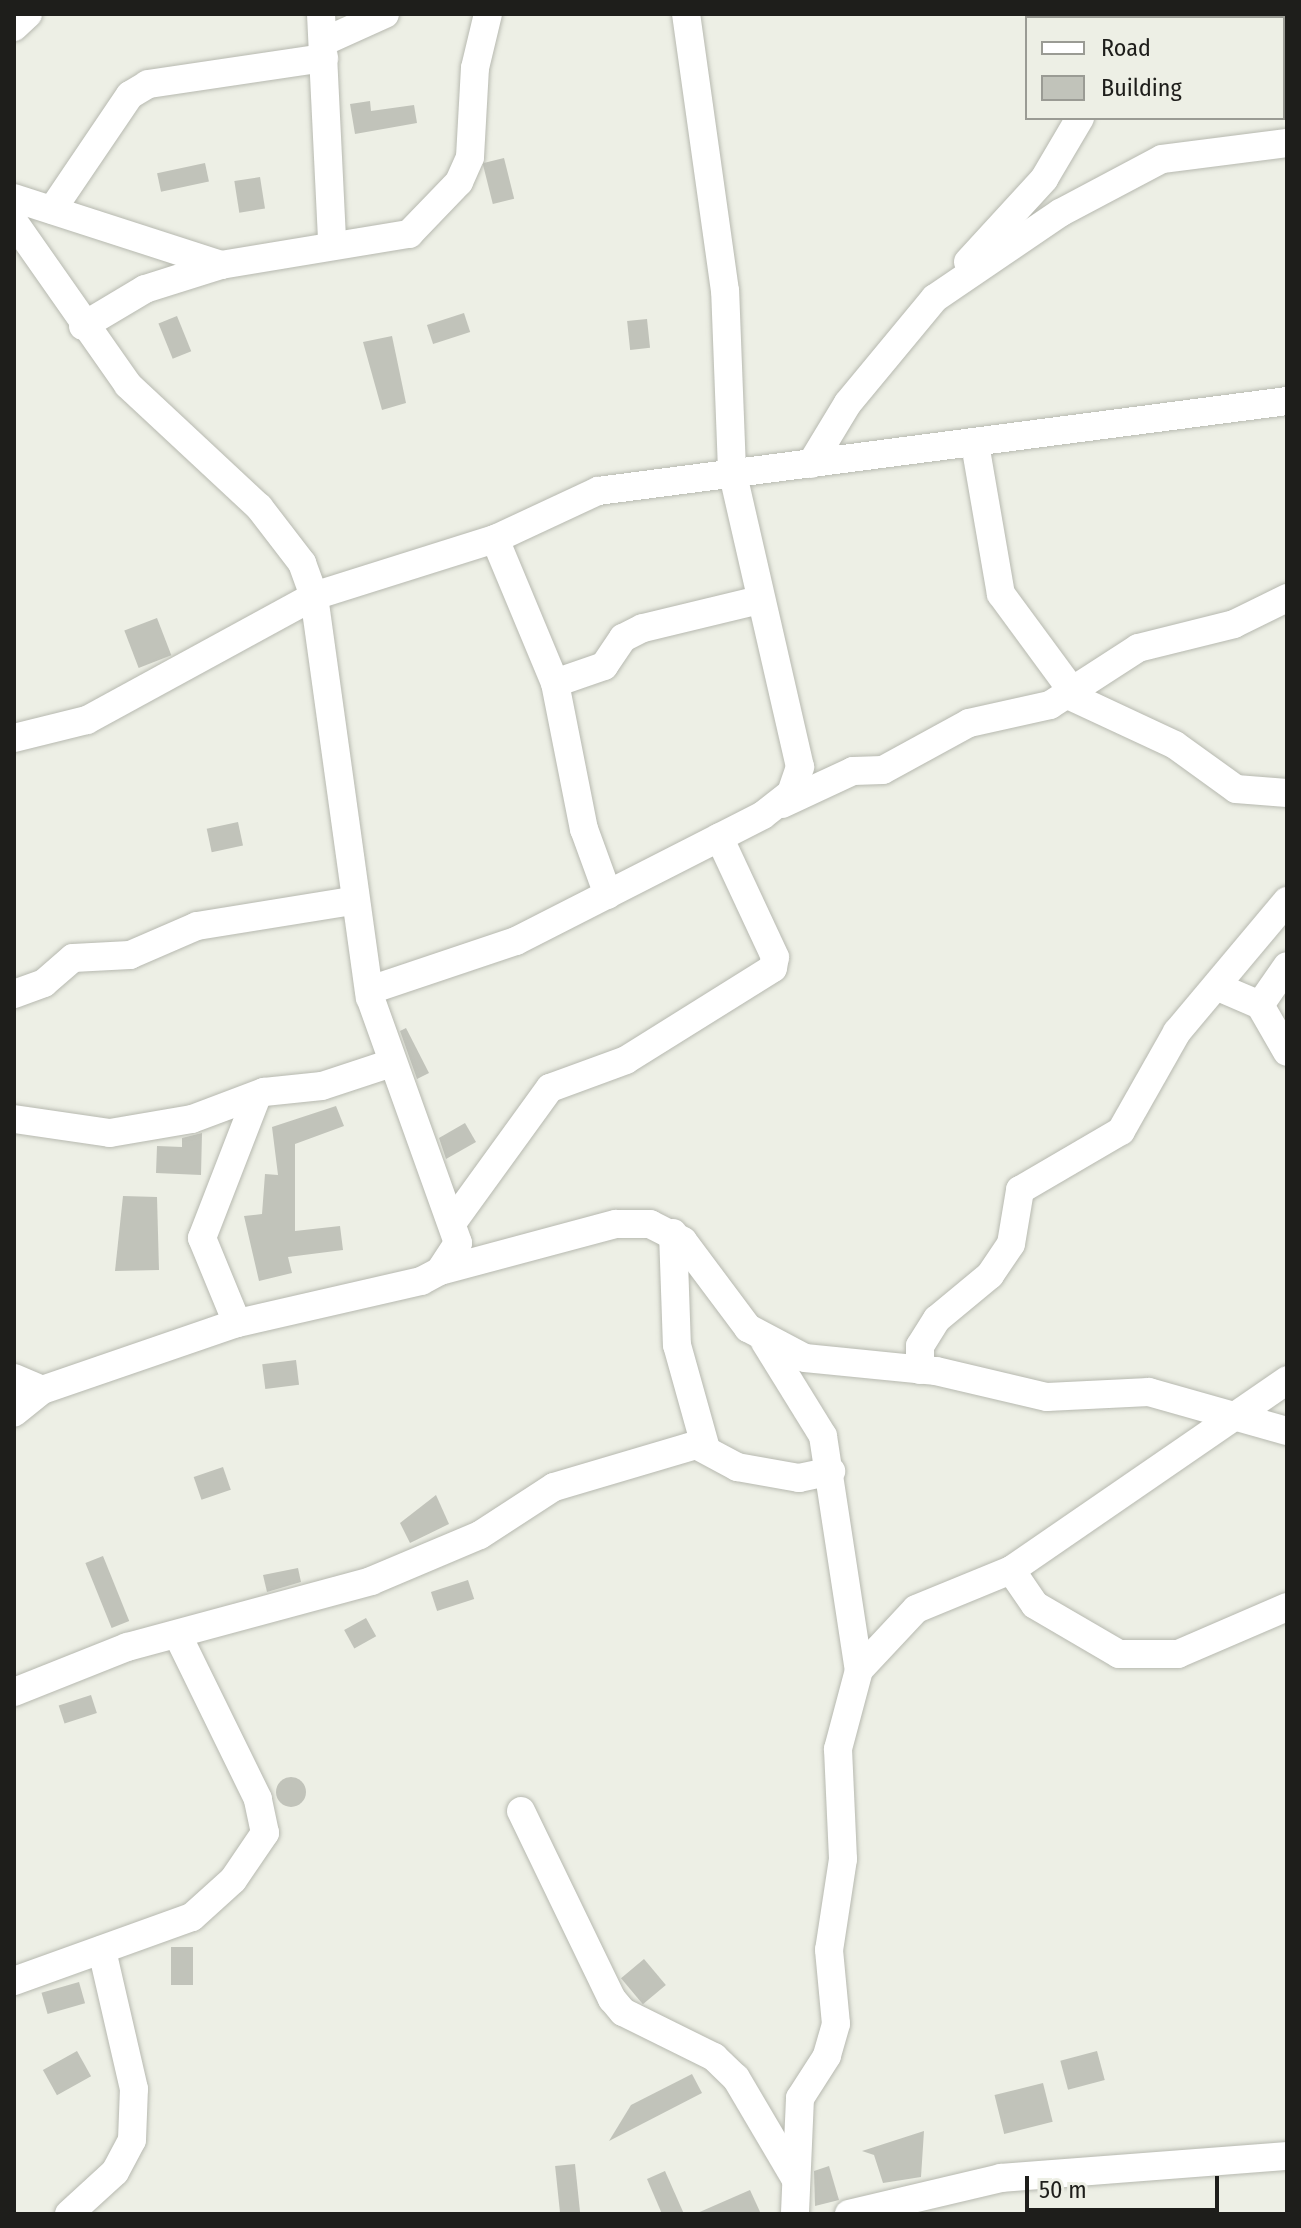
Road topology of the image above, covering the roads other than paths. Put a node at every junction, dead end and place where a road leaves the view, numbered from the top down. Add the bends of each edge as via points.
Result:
1 (28, 14) edge
2 (385, 14) edge
3 (488, 14) edge
4 (686, 14) edge
5 (14, 27) edge
6 (323, 38) edge
7 (1079, 120) edge
8 (1287, 143) edge
9 (14, 198) edge
10 (52, 210) junction
11 (14, 222) edge
12 (332, 242) junction
13 (221, 265) junction
14 (935, 298) junction
15 (83, 326) junction
16 (1287, 401) edge
17 (975, 444) junction
18 (811, 464) junction
19 (732, 470) junction
20 (495, 539) junction
21 (314, 596) junction
22 (1287, 598) edge
23 (760, 600) junction
24 (555, 683) junction
25 (1070, 694) junction
26 (14, 738) edge
27 (1287, 793) edge
28 (782, 804) junction
29 (719, 837) junction
30 (608, 895) junction
31 (351, 901) junction
32 (1287, 901) edge
33 (1287, 966) edge
34 (1218, 987) junction
35 (14, 994) edge
36 (370, 997) junction
37 (1260, 1005) junction
38 (1287, 1052) edge
39 (389, 1064) junction
40 (257, 1096) junction
41 (14, 1119) edge
42 (455, 1219) junction
43 (673, 1233) junction
44 (440, 1271) junction
45 (237, 1323) junction
46 (764, 1340) junction
47 (920, 1370) junction
48 (14, 1378) edge
49 (1287, 1380) edge
50 (42, 1390) junction
51 (14, 1413) edge
52 (1238, 1414) junction
53 (1287, 1431) edge
54 (706, 1449) junction
55 (831, 1471) junction
56 (1011, 1570) junction
57 (1287, 1607) edge
58 (178, 1636) junction
59 (859, 1670) junction
60 (14, 1692) edge
61 (521, 1811) dead end
62 (102, 1950) junction
63 (14, 1981) edge
64 (1287, 2156) edge
65 (795, 2178) junction
66 (69, 2214) edge
67 (795, 2214) edge
68 (849, 2214) edge

1 - 5 street
2 - 6 street
3 - 12 street via 475,68 477,137 459,182 409,234
4 - 19 street via 725,291
6 - 10 street via 148,84 130,95
6 - 12 street
7 - 14 street via 1044,179
8 - 14 street via 1162,159 1123,174
9 - 10 street
10 - 13 street
11 - 15 street
12 - 13 street
13 - 15 street via 145,289
14 - 18 street via 848,403
15 - 21 street via 128,385 275,525
16 - 17 street
17 - 18 street
17 - 25 street via 1001,594
18 - 19 street
19 - 20 street via 598,491
19 - 23 street
20 - 21 street
20 - 24 street
21 - 26 street via 87,720
21 - 31 street
22 - 25 street via 1234,624 1138,648
23 - 24 street via 643,628 623,638 604,666
23 - 28 street via 800,746 800,767
24 - 30 street via 584,829
25 - 27 street via 1175,745 1236,789
25 - 28 street via 1024,715 969,723 883,770 853,771
28 - 29 street
29 - 30 street
29 - 42 street via 775,957 773,968 626,1060 550,1088
30 - 36 street via 516,941 370,990
31 - 35 street via 197,926 130,955 73,958 44,983
31 - 36 street
32 - 34 street
33 - 37 street
34 - 37 street
34 - 47 street via 1177,1032 1121,1131 1020,1190 1011,1244 990,1275 937,1319 920,1346
36 - 39 street
37 - 38 street
39 - 40 street via 322,1086
39 - 42 street
40 - 41 street via 192,1119 110,1133
40 - 45 street via 202,1238
42 - 44 street via 458,1243
43 - 44 street via 616,1224
43 - 46 street
43 - 54 street via 677,1345
44 - 45 street via 406,1285
45 - 50 street
46 - 47 street via 805,1358
46 - 55 street via 818,1421
47 - 52 street via 1047,1397 1149,1392
48 - 50 street
49 - 52 street
50 - 51 street
52 - 53 street
52 - 56 street
54 - 55 street via 737,1467 799,1478
54 - 58 street via 696,1445 554,1487 480,1535 423,1561
55 - 59 street
56 - 57 street via 1035,1605 1119,1654 1178,1654
56 - 59 street via 916,1609
58 - 60 street via 127,1647
58 - 62 street via 258,1799 265,1833 205,1908
59 - 65 street via 838,1749 843,1859 829,1950 836,2024 827,2056 801,2091
61 - 65 street via 612,1999 623,2012 714,2057 736,2078
62 - 63 street
62 - 66 street via 124,2033 135,2120 128,2154
64 - 68 street via 1001,2178
65 - 67 street

